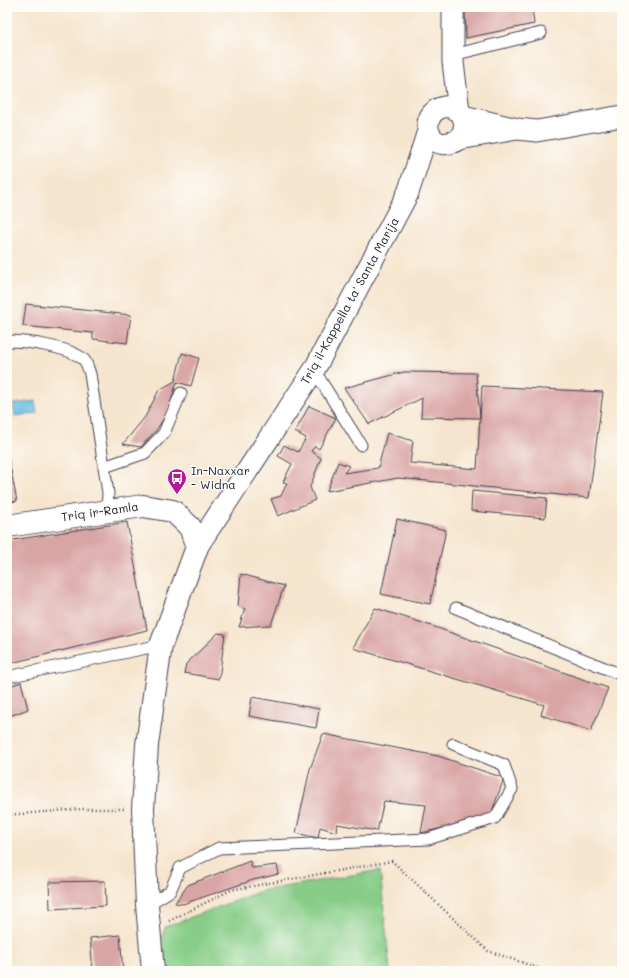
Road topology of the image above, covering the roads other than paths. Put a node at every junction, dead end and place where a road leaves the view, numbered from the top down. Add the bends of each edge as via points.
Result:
1 (453, 7) edge
2 (541, 33) dead end
3 (453, 58) junction
4 (437, 110) junction
5 (461, 114) junction
6 (622, 116) edge
7 (517, 129) junction
8 (428, 131) junction
9 (454, 142) junction
10 (408, 193) junction
11 (7, 341) edge
12 (314, 370) junction
13 (181, 393) dead end
14 (361, 445) dead end
15 (104, 467) junction
16 (107, 511) junction
17 (7, 526) edge
18 (197, 547) junction
19 (456, 608) dead end
20 (161, 645) junction
21 (622, 675) edge
22 (7, 677) edge
23 (453, 744) dead end
24 (147, 905) junction
25 (153, 971) edge

1 - 3 street
2 - 3 lane
3 - 4 street
3 - 5 street
4 - 5 street via 448,107
4 - 8 street via 429,118
5 - 7 street
5 - 9 street via 465,128
6 - 7 street via 537,131
7 - 9 street
8 - 9 street via 441,144
8 - 10 street, Triq il-Kappella ta' Santa Marija
9 - 10 street, Triq il-Kappella ta' Santa Marija
10 - 12 street, Triq il-Kappella ta' Santa Marija
11 - 15 lane via 25,341 74,352 85,360 90,374
12 - 14 lane
12 - 18 street, Triq il-Kappella ta' Santa Marija
13 - 15 lane via 164,432 145,454
15 - 16 lane via 108,493
16 - 17 main road, Triq ir-Ramla
16 - 18 main road, Triq ir-Ramla via 143,506 173,511 190,527
18 - 20 main road, Triq il-Kappella ta' Santa Marija
19 - 21 lane
20 - 22 lane
20 - 24 main road, Triq il-Kappella ta' Santa Marija via 147,745 143,809
23 - 24 lane via 504,764 512,789 495,818 428,839 219,848 180,868 170,891
24 - 25 main road, Triq il-Kappella ta' Santa Marija

